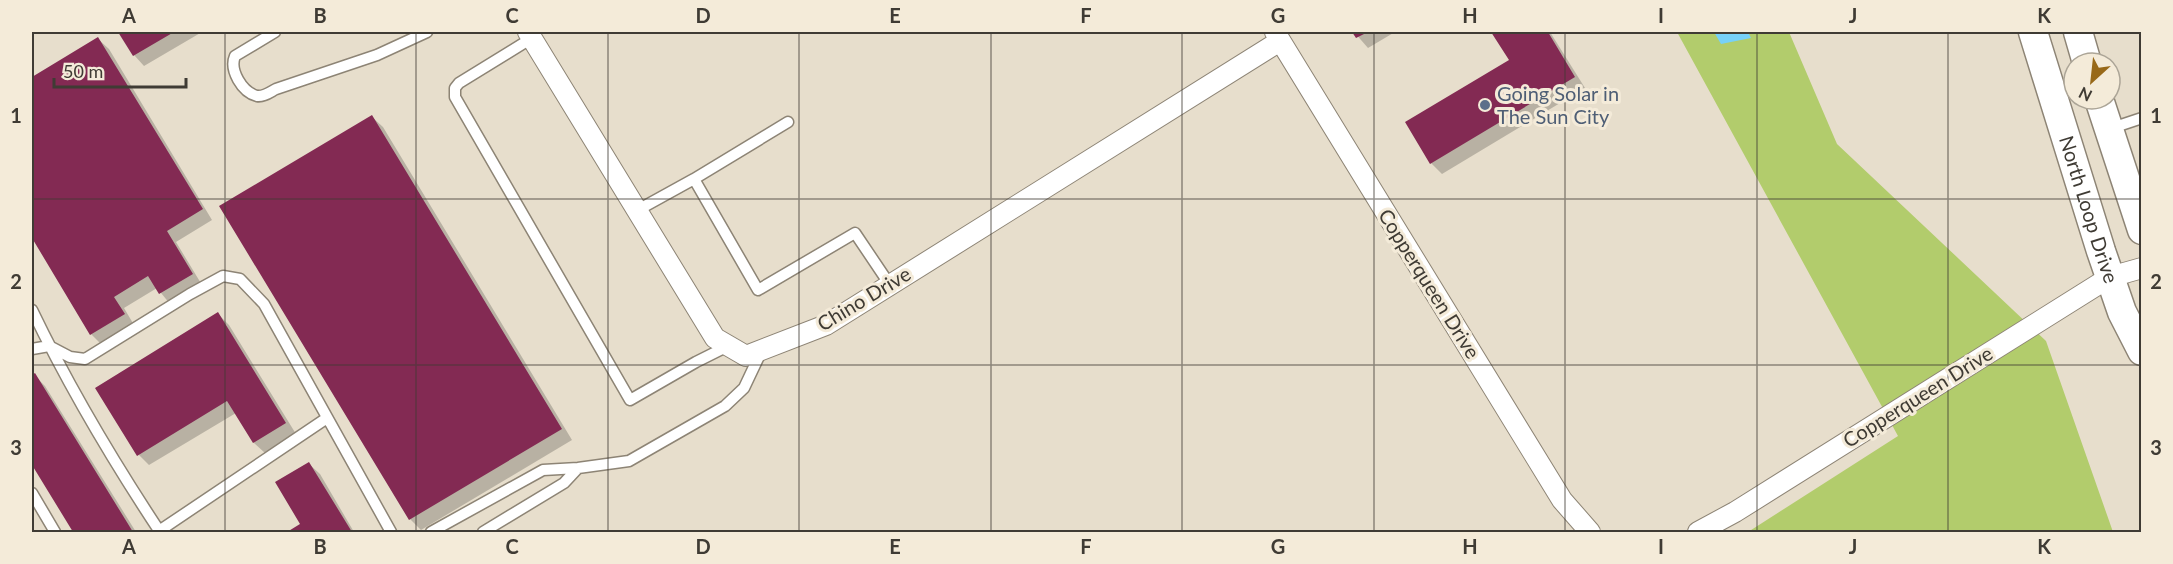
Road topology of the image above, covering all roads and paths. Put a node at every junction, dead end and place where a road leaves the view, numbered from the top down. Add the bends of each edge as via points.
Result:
1 (275, 32) edge
2 (427, 32) edge
3 (2033, 32) edge
4 (2078, 32) edge
5 (530, 35) edge
6 (1277, 36) edge
7 (2084, 51) edge
8 (2103, 111) edge
9 (2142, 118) edge
10 (788, 122) dead end
11 (2109, 129) junction
12 (694, 179) junction
13 (636, 211) junction
14 (2142, 230) edge
15 (2142, 268) edge
16 (2110, 277) junction
17 (890, 285) junction
18 (32, 310) edge
19 (728, 345) junction
20 (49, 346) junction
21 (32, 349) edge
22 (762, 350) junction
23 (2142, 351) edge
24 (327, 418) junction
25 (578, 468) junction
26 (32, 493) edge
27 (55, 532) edge
28 (160, 532) edge
29 (391, 532) edge
30 (431, 532) edge
31 (483, 532) edge
32 (1590, 532) edge
33 (1698, 532) edge

1 - 2 lane via 235,56 232,63 235,74 257,96 377,55
3 - 16 main road, North Loop Drive
4 - 7 main road
5 - 13 street, Chino Drive
5 - 19 lane via 459,83 455,97 630,400
6 - 17 street, Chino Drive
6 - 32 street, Copperqueen Drive via 1563,501
8 - 11 main road
9 - 11 lane
10 - 12 lane
11 - 14 main road
12 - 13 lane
12 - 17 lane via 758,290 855,233
13 - 19 street, Chino Drive via 715,338
15 - 16 street, Copperqueen Drive
16 - 23 main road, North Loop Drive
16 - 33 street, Copperqueen Drive
17 - 22 street, Chino Drive via 826,325
18 - 20 lane
19 - 22 street, Chino Drive via 746,356
20 - 21 lane
20 - 24 lane via 70,357 85,359 223,276 240,279 264,304
20 - 28 lane via 121,473
22 - 25 lane via 744,388 724,406 629,461
24 - 28 lane
24 - 29 lane
25 - 30 lane via 543,470
25 - 31 lane via 564,483
26 - 27 lane

